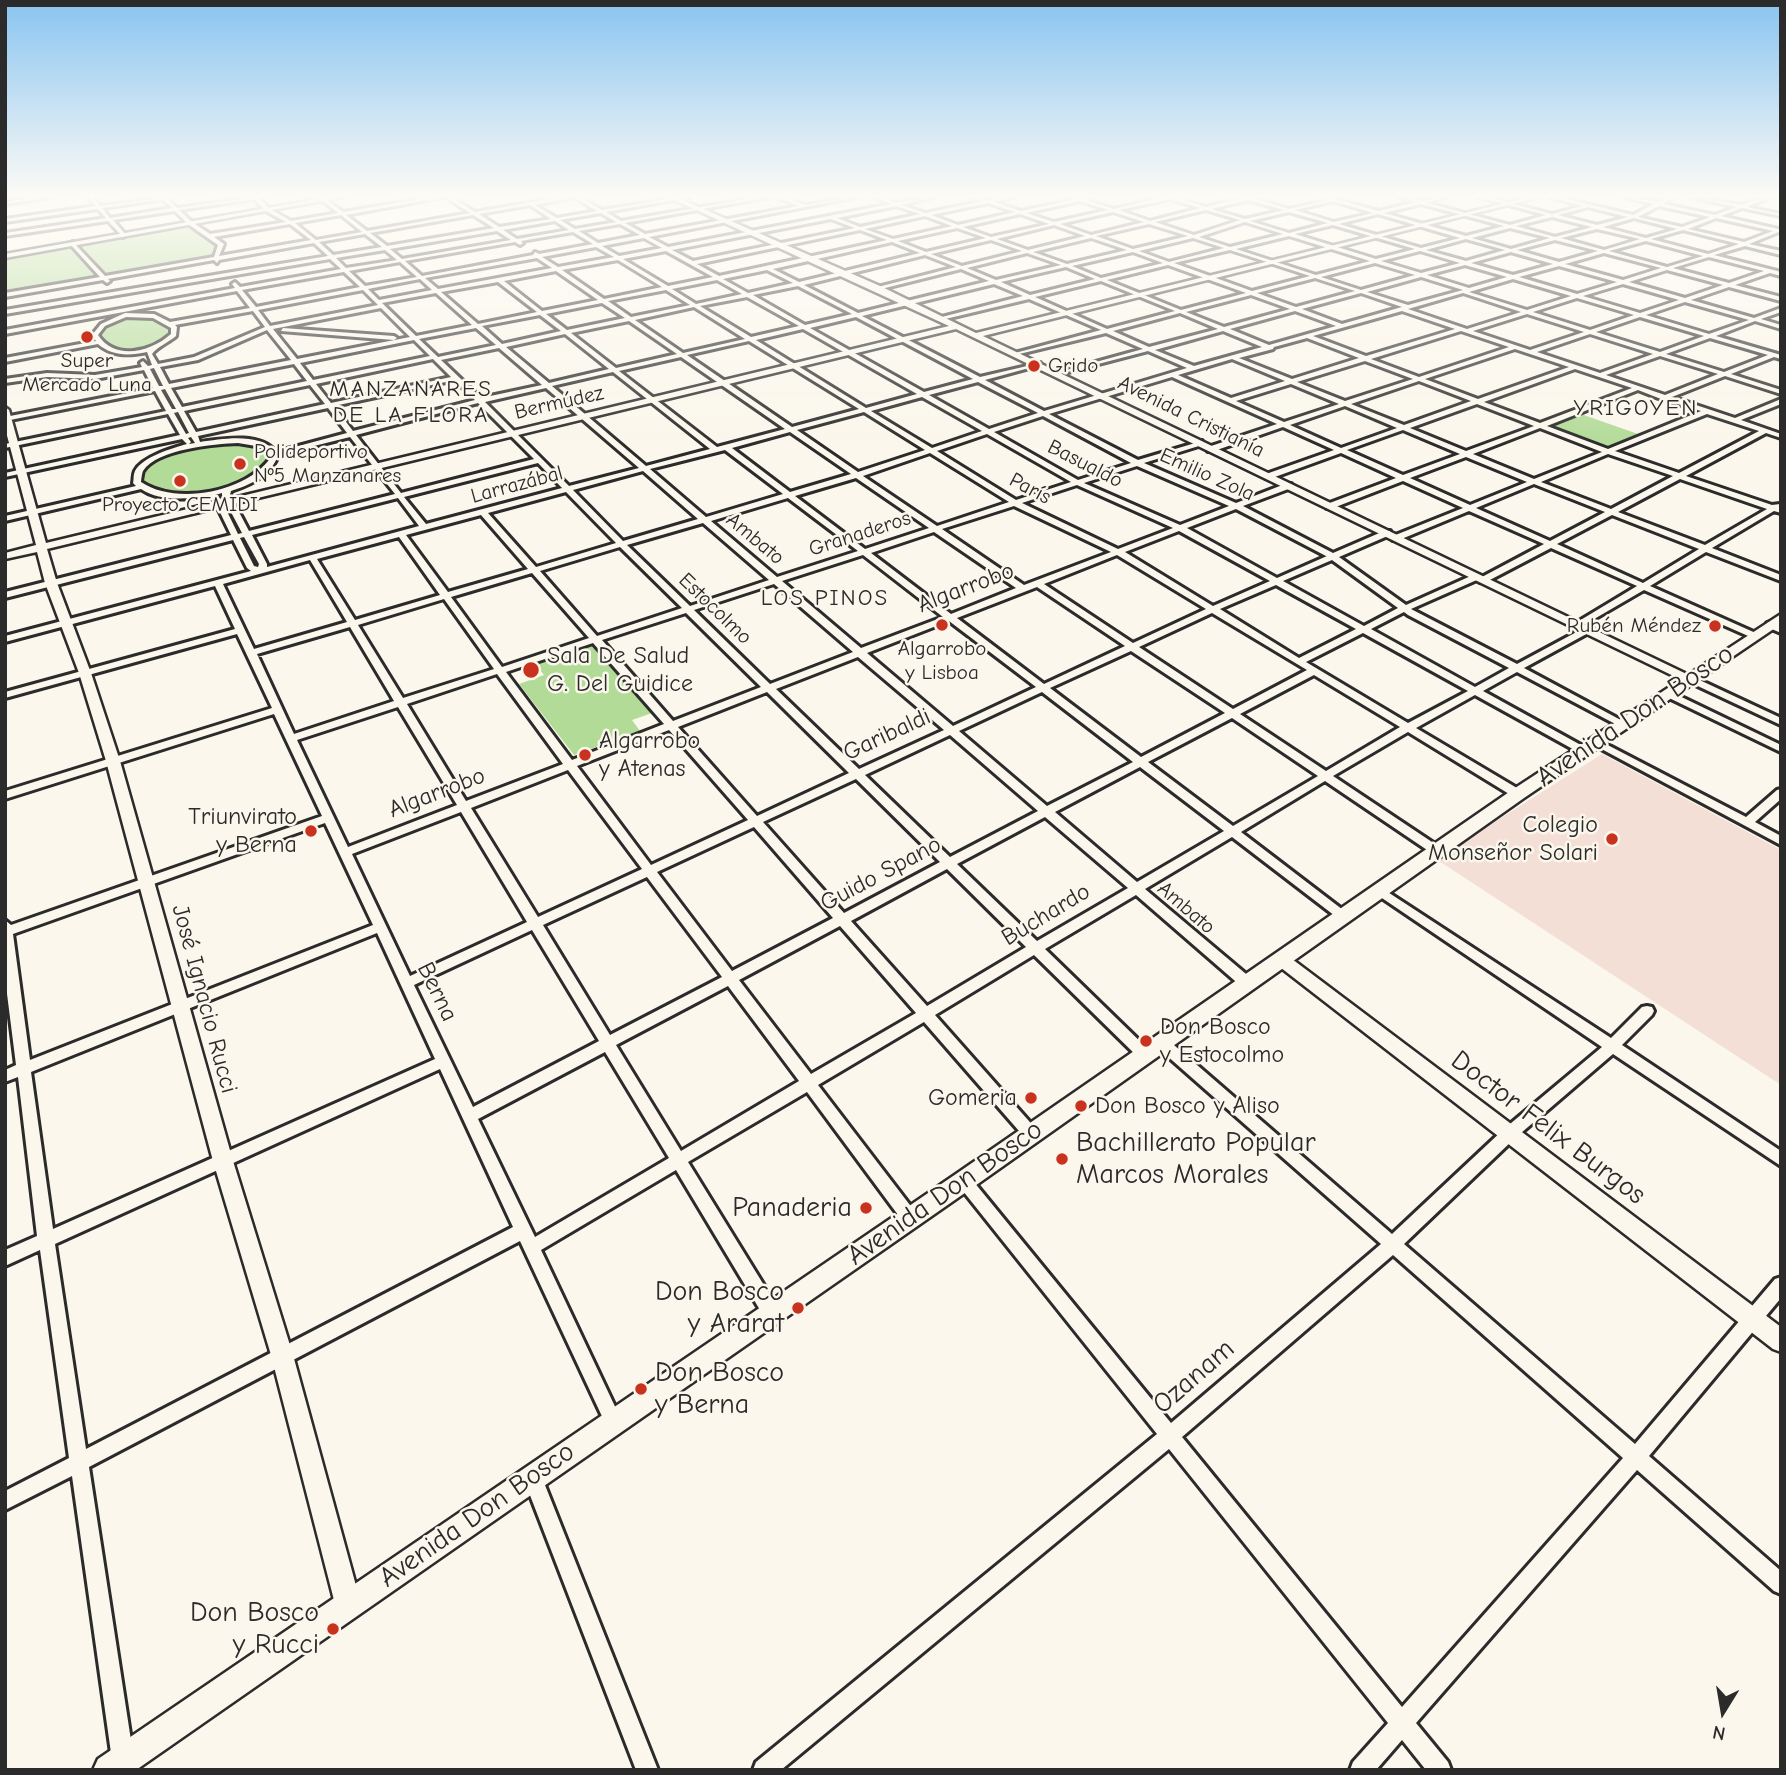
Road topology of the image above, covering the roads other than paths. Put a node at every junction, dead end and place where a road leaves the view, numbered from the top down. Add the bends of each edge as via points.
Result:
1 (88, 280) edge
2 (106, 280) edge
3 (190, 280) edge
4 (231, 280) edge
5 (290, 280) edge
6 (355, 280) edge
7 (405, 280) edge
8 (422, 280) edge
9 (500, 280) joint
10 (573, 280) edge
11 (654, 280) edge
12 (709, 280) edge
13 (721, 280) edge
14 (789, 280) edge
15 (816, 280) edge
16 (860, 280) edge
17 (910, 280) edge
18 (988, 280) edge
19 (1002, 280) edge
20 (1102, 280) joint
21 (1202, 280) edge
22 (1214, 280) edge
23 (1301, 280) edge
24 (1328, 280) edge
25 (1403, 280) edge
26 (1435, 280) edge
27 (1507, 280) edge
28 (1520, 280) edge
29 (1613, 280) edge
30 (1634, 280) edge
31 (1710, 280) edge
32 (1744, 280) edge
33 (993, 282) junction
34 (1624, 283) junction
35 (797, 284) junction
36 (1729, 285) junction
37 (364, 288) junction
38 (668, 288) junction
39 (877, 288) junction
40 (238, 289) junction
41 (1361, 291) junction
42 (1466, 291) junction
43 (114, 292) junction
44 (436, 292) junction
45 (1251, 293) junction
46 (5, 295) edge
47 (748, 295) junction
48 (1140, 295) junction
49 (1028, 297) junction
50 (1578, 297) junction
51 (1781, 299) edge
52 (1686, 300) junction
53 (604, 301) junction
54 (908, 302) junction
55 (381, 304) junction
56 (696, 305) junction
57 (1405, 308) junction
58 (1295, 309) junction
59 (255, 310) junction
60 (1781, 310) edge
61 (1181, 311) junction
62 (5, 312) edge
63 (123, 312) junction
64 (1528, 312) junction
65 (544, 313) junction
66 (1067, 314) junction
67 (857, 315) junction
68 (1641, 316) junction
69 (941, 318) junction
70 (631, 319) junction
71 (1754, 319) junction
72 (172, 326) junction
73 (478, 326) junction
74 (957, 326) junction
75 (804, 327) junction
76 (1342, 327) junction
77 (1781, 327) edge
78 (270, 329) junction
79 (1223, 329) junction
80 (1463, 330) junction
81 (1106, 331) junction
82 (5, 332) edge
83 (568, 332) junction
84 (1591, 332) junction
85 (978, 335) junction
86 (1710, 336) junction
87 (1308, 337) junction
88 (415, 338) junction
89 (751, 339) junction
90 (902, 339) junction
91 (97, 340) junction
92 (397, 340) junction
93 (500, 346) junction
94 (1515, 347) junction
95 (1271, 348) junction
96 (152, 349) junction
97 (1149, 349) junction
98 (849, 352) junction
99 (1530, 352) junction
100 (134, 353) junction
101 (1660, 353) junction
102 (1017, 354) junction
103 (681, 355) junction
104 (1779, 355) edge
105 (5, 358) edge
106 (436, 358) junction
107 (1234, 358) junction
108 (1366, 358) junction
109 (295, 361) junction
110 (1038, 364) junction
111 (157, 366) junction
112 (794, 366) junction
113 (146, 368) junction
114 (1573, 368) junction
115 (1194, 369) junction
116 (612, 370) junction
117 (1058, 374) junction
118 (1724, 374) junction
119 (1173, 375) junction
120 (1598, 376) junction
121 (456, 378) junction
122 (1419, 379) junction
123 (978, 380) junction
124 (5, 381) edge
125 (1292, 382) junction
126 (312, 383) junction
127 (722, 383) junction
128 (546, 385) junction
129 (169, 387) junction
130 (158, 389) junction
131 (1636, 389) junction
132 (1781, 391) edge
133 (923, 394) junction
134 (1103, 396) junction
135 (1663, 398) junction
136 (480, 401) junction
137 (651, 401) junction
138 (1229, 401) junction
139 (1477, 401) junction
140 (1781, 401) edge
141 (1345, 404) junction
142 (330, 405) junction
143 (180, 410) junction
144 (865, 410) junction
145 (170, 412) junction
146 (1705, 412) junction
147 (1044, 414) junction
148 (6, 416) edge
149 (583, 417) junction
150 (1734, 421) junction
151 (1285, 425) junction
152 (1540, 425) junction
153 (1404, 428) junction
154 (365, 429) joint
155 (790, 429) junction
156 (1765, 431) junction
157 (988, 432) junction
158 (351, 433) junction
159 (513, 433) junction
160 (194, 435) junction
161 (1781, 436) edge
162 (184, 437) junction
163 (1199, 443) junction
164 (199, 444) junction
165 (10, 445) edge
166 (189, 446) junction
167 (721, 448) junction
168 (1211, 449) junction
169 (1340, 450) junction
170 (273, 451) junction
171 (931, 451) junction
172 (1607, 451) junction
173 (1465, 454) junction
174 (540, 460) junction
175 (1135, 462) junction
176 (378, 466) junction
177 (644, 468) junction
178 (14, 473) edge
179 (857, 475) junction
180 (1679, 475) junction
181 (1269, 476) junction
182 (1404, 478) junction
183 (1532, 481) junction
184 (1076, 482) junction
185 (139, 485) junction
186 (1288, 486) junction
187 (227, 489) junction
188 (568, 489) junction
189 (206, 494) junction
190 (400, 495) junction
191 (789, 495) junction
192 (1014, 502) junction
193 (225, 503) junction
194 (1236, 506) junction
195 (1330, 506) junction
196 (1470, 508) junction
197 (1778, 508) edge
198 (32, 511) junction
199 (483, 512) junction
200 (1611, 513) junction
201 (5, 518) edge
202 (705, 520) junction
203 (424, 527) junction
204 (934, 528) junction
205 (1180, 528) junction
206 (248, 534) junction
207 (401, 534) junction
208 (1392, 536) junction
209 (236, 537) junction
210 (621, 544) junction
211 (1552, 544) junction
212 (43, 547) junction
213 (1707, 550) junction
214 (864, 552) junction
215 (1118, 552) junction
216 (5, 556) edge
217 (313, 557) junction
218 (1334, 557) junction
219 (534, 570) junction
220 (261, 571) junction
221 (1479, 578) junction
222 (1781, 578) edge
223 (776, 579) junction
224 (1276, 581) junction
225 (51, 583) junction
226 (218, 583) junction
227 (1037, 583) junction
228 (1645, 586) junction
229 (1022, 588) junction
230 (5, 595) edge
231 (446, 596) junction
232 (687, 607) junction
233 (1213, 609) junction
234 (1404, 609) junction
235 (950, 617) junction
236 (64, 624) junction
237 (352, 624) junction
238 (1777, 625) edge
239 (1582, 628) junction
240 (1364, 629) junction
241 (240, 630) junction
242 (1755, 636) junction
243 (593, 638) junction
244 (5, 639) edge
245 (1132, 647) junction
246 (861, 652) junction
247 (251, 653) junction
248 (1300, 662) junction
249 (1516, 668) junction
250 (499, 669) junction
251 (1313, 670) junction
252 (85, 673) junction
253 (1691, 679) junction
254 (768, 687) junction
255 (1043, 688) junction
256 (1472, 690) junction
257 (1670, 694) junction
258 (5, 695) edge
259 (399, 702) junction
260 (278, 709) junction
261 (1231, 713) junction
262 (1781, 722) edge
263 (671, 725) junction
264 (1625, 725) junction
265 (1407, 727) junction
266 (951, 730) junction
267 (292, 737) junction
268 (1591, 747) junction
269 (1781, 749) edge
270 (113, 761) junction
271 (1141, 762) junction
272 (570, 764) junction
273 (858, 774) junction
274 (1325, 776) junction
275 (1781, 793) edge
276 (1518, 794) junction
277 (5, 795) edge
278 (465, 805) junction
279 (1045, 813) junction
280 (329, 818) junction
281 (755, 821) junction
282 (1747, 823) junction
283 (1234, 832) junction
284 (1781, 841) edge
285 (1437, 851) junction
286 (346, 852) junction
287 (949, 863) junction
288 (651, 870) junction
289 (146, 882) junction
290 (1138, 889) junction
291 (1380, 891) junction
292 (1343, 916) junction
293 (841, 921) junction
294 (536, 923) junction
295 (380, 927) junction
296 (6, 930) edge
297 (1036, 948) junction
298 (1282, 960) junction
299 (731, 979) junction
300 (407, 983) junction
301 (1247, 983) junction
302 (182, 1005) junction
303 (1647, 1011) dead end
304 (925, 1016) junction
305 (609, 1043) junction
306 (1162, 1043) junction
307 (1612, 1046) junction
308 (1145, 1055) junction
309 (444, 1061) junction
310 (26, 1068) junction
311 (5, 1076) edge
312 (810, 1084) junction
313 (470, 1116) junction
314 (1031, 1134) junction
315 (1509, 1135) junction
316 (1781, 1159) edge
317 (223, 1161) junction
318 (681, 1161) junction
319 (964, 1181) junction
320 (910, 1217) junction
321 (524, 1230) junction
322 (46, 1239) junction
323 (1392, 1245) junction
324 (532, 1247) junction
325 (5, 1258) edge
326 (1781, 1285) edge
327 (772, 1314) junction
328 (1754, 1320) junction
329 (1781, 1341) edge
330 (282, 1355) junction
331 (613, 1421) junction
332 (1171, 1435) junction
333 (1635, 1458) junction
334 (78, 1462) junction
335 (532, 1477) junction
336 (5, 1501) edge
337 (1781, 1584) edge
338 (348, 1604) junction
339 (1403, 1724) junction
340 (116, 1765) edge
341 (647, 1770) edge
342 (764, 1770) edge
343 (1361, 1770) edge
344 (1440, 1770) edge

1 - 46 street
2 - 43 street
3 - 43 street
4 - 40 street
5 - 40 street
6 - 37 street, Estocolmo
7 - 37 street
8 - 44 street, Ambato
9 - 44 street
9 - 65 street
10 - 53 street
11 - 38 street, París
12 - 38 street
13 - 47 street, Basualdo
14 - 35 street, Emilio Zola
15 - 35 street
16 - 39 street, Avenida Cristianía
17 - 39 street
18 - 33 street
19 - 33 street
20 - 48 street
20 - 49 street
21 - 48 street
22 - 45 street
23 - 45 street
24 - 41 street
25 - 41 street
26 - 42 street
27 - 42 street
28 - 50 street
29 - 34 street
30 - 34 street
31 - 36 street
32 - 36 street
33 - 49 street
33 - 54 street
34 - 50 street
34 - 52 street
35 - 47 street
35 - 67 street, Emilio Zola
36 - 51 street
36 - 52 street
37 - 55 street, Estocolmo
37 - 59 street
38 - 53 street
38 - 56 street, París
39 - 54 street, Avenida Cristianía
40 - 59 street
40 - 63 street
41 - 57 street
41 - 58 street
42 - 57 street
42 - 64 street
43 - 62 street
43 - 63 street
44 - 55 street
44 - 73 street, Ambato
45 - 58 street
45 - 61 street
47 - 56 street
47 - 75 street, Basualdo
48 - 61 street
48 - 66 street
49 - 66 street
49 - 69 street
50 - 64 street
50 - 68 street
52 - 68 street
52 - 71 street
53 - 65 street
53 - 70 street
54 - 67 street
54 - 69 street, Avenida Cristianía
55 - 78 street
55 - 88 street, Estocolmo
56 - 70 street
56 - 89 street, París
57 - 76 street
57 - 80 street
58 - 76 street
58 - 79 street
59 - 72 street
59 - 78 street
60 - 71 street
61 - 79 street
61 - 81 street
63 - 72 street via 154,316
63 - 82 street
63 - 91 street via 99,328
64 - 80 street
64 - 84 street
65 - 73 street
65 - 83 street
66 - 81 street
66 - 85 street
67 - 75 street
67 - 90 street, Emilio Zola
68 - 84 street
68 - 86 street
69 - 74 street, Avenida Cristianía
70 - 83 street
70 - 103 street
71 - 77 street
71 - 86 street
72 - 96 street via 170,341
73 - 88 street
73 - 93 street, Ambato
74 - 85 street, Avenida Cristianía
74 - 90 street, Bermúdez
75 - 89 street
75 - 98 street, Basualdo
76 - 87 street
78 - 92 street
78 - 109 street
78 - 111 street via 250,333 208,355
79 - 95 street
79 - 97 street
80 - 94 street
80 - 108 street
81 - 97 street
81 - 102 street
83 - 93 street
83 - 116 street
84 - 99 street
84 - 101 street
85 - 102 street, Avenida Cristianía
86 - 101 street
86 - 104 street
87 - 95 street
87 - 108 street
88 - 92 street
88 - 106 street, Estocolmo
89 - 103 street
89 - 112 street, París
90 - 98 street, Bermúdez
90 - 123 street, Emilio Zola
91 - 100 street via 108,349
91 - 105 street
92 - 109 street
93 - 106 street
93 - 128 street, Ambato
94 - 99 street
94 - 122 street
95 - 107 street
96 - 100 street
96 - 111 street via 149,354
97 - 115 street
97 - 117 street
98 - 112 street, Bermúdez
98 - 133 street, Basualdo
99 - 114 street
100 - 113 street
101 - 118 street
101 - 120 street
102 - 110 street, Avenida Cristianía
103 - 116 street
103 - 127 street
104 - 118 street
106 - 121 street, Estocolmo
106 - 126 street
107 - 115 street
107 - 125 street
108 - 122 street
108 - 125 street
109 - 126 street
109 - 129 street
110 - 117 street, Avenida Cristianía
110 - 123 street, Larrazábal
111 - 113 street
111 - 129 street
112 - 127 street, Bermúdez
112 - 144 street, París
113 - 124 street via 95,377 38,375
113 - 130 street
114 - 120 street
114 - 139 street
115 - 119 street
116 - 128 street
116 - 137 street
117 - 134 street, Avenida Cristianía
118 - 132 street
118 - 135 street
119 - 134 street
119 - 138 street
120 - 131 street
121 - 136 street, Estocolmo
121 - 142 street
122 - 139 street
122 - 141 street
123 - 133 street, Larrazábal
123 - 147 street, Emilio Zola
125 - 138 street
125 - 141 street
126 - 142 street
126 - 143 street
127 - 137 street, Bermúdez
127 - 155 street
128 - 136 street
128 - 149 street, Ambato
129 - 130 street
129 - 143 street
130 - 145 street
130 - 148 street
131 - 135 street
131 - 152 street
133 - 144 street, Larrazábal
133 - 157 street, Basualdo
134 - 147 street
134 - 163 street, Avenida Cristianía
135 - 146 street
136 - 154 street
136 - 159 street, Estocolmo
137 - 149 street, Bermúdez
137 - 167 street
138 - 151 street
139 - 152 street
139 - 153 street
140 - 150 street
141 - 151 street
141 - 153 street
142 - 158 street
142 - 160 street
143 - 145 street
143 - 160 street
144 - 155 street, Larrazábal
144 - 171 street, París
145 - 162 street
145 - 165 street
146 - 150 street
146 - 172 street, Garibaldi
147 - 157 street
147 - 175 street, Emilio Zola
148 - 165 street, José Ignacio Rucci
149 - 159 street, Bermúdez
149 - 177 street, Ambato
150 - 156 street
151 - 168 street
151 - 169 street
152 - 172 street
152 - 173 street
153 - 169 street
153 - 173 street
154 - 158 street
155 - 167 street, Larrazábal
155 - 179 street
156 - 161 street
156 - 180 street
157 - 171 street
157 - 184 street, Basualdo
158 - 170 street
158 - 176 street
159 - 174 street, Estocolmo
159 - 176 street, Bermúdez
160 - 162 street
160 - 164 street
162 - 166 street
162 - 178 street
163 - 168 street, Avenida Cristianía
163 - 175 street, Granaderos
164 - 166 street
164 - 170 street via 238,440
165 - 178 street, José Ignacio Rucci
166 - 185 street via 148,463 139,471
167 - 177 street, Larrazábal
167 - 191 street
168 - 181 street, Avenida Cristianía
169 - 181 street
169 - 182 street
170 - 187 street via 274,461 262,474
171 - 179 street
171 - 192 street, París
172 - 180 street
172 - 183 street, Garibaldi
173 - 182 street
173 - 183 street
174 - 188 street, Estocolmo
174 - 190 street
175 - 184 street, Granaderos
175 - 194 street, Emilio Zola
176 - 190 street
176 - 193 street, Bermúdez
177 - 188 street, Larrazábal
177 - 202 street, Ambato
178 - 198 street, José Ignacio Rucci
179 - 191 street
179 - 204 street
180 - 197 street
180 - 200 street
181 - 186 street, Avenida Cristianía
182 - 195 street
182 - 196 street
183 - 196 street, Garibaldi
183 - 200 street
184 - 192 street, Granaderos
184 - 205 street, Basualdo
185 - 189 street via 165,496
185 - 198 street
186 - 194 street, Algarrobo
186 - 195 street, Avenida Cristianía
187 - 189 street
187 - 193 street
188 - 199 street, Larrazábal
188 - 210 street, Estocolmo
189 - 193 street
190 - 203 street
190 - 206 street
191 - 202 street
191 - 214 street
192 - 204 street, Granaderos
192 - 215 street, París
193 - 206 street
193 - 209 street
193 - 212 street, Bermúdez
194 - 205 street, Algarrobo
194 - 218 street, Emilio Zola
195 - 208 street, Avenida Cristianía
196 - 208 street, Garibaldi
196 - 211 street
197 - 213 street, Buchardo
198 - 201 street
198 - 212 street, José Ignacio Rucci
199 - 203 street, Larrazábal
199 - 219 street
200 - 211 street
200 - 213 street
202 - 210 street
202 - 223 street, Ambato
203 - 207 street, Larrazábal
204 - 214 street, Granaderos
204 - 229 street
205 - 215 street, Algarrobo
205 - 224 street, Basualdo
206 - 209 street
206 - 220 street via 263,564
207 - 217 street, Larrazábal
207 - 231 street
208 - 218 street, Garibaldi
208 - 221 street, Avenida Cristianía
209 - 220 street via 251,568
209 - 225 street
210 - 219 street
210 - 232 street, Estocolmo
211 - 221 street
211 - 228 street
212 - 216 street, Bermúdez
212 - 225 street, José Ignacio Rucci
213 - 222 street
213 - 228 street, Buchardo
214 - 223 street, Granaderos
214 - 235 street
215 - 227 street, Algarrobo
215 - 233 street, París
217 - 220 street, Larrazábal
217 - 237 street
218 - 224 street, Garibaldi
218 - 234 street, Emilio Zola
219 - 231 street
219 - 243 street
220 - 226 street, Larrazábal
221 - 234 street
221 - 239 street, Avenida Cristianía
223 - 232 street, Granaderos
223 - 246 street, Ambato
224 - 233 street, Garibaldi
224 - 240 street, Basualdo
225 - 230 street
225 - 236 street, José Ignacio Rucci
226 - 236 street, Larrazábal
226 - 241 street, Berna
227 - 229 street, Algarrobo
227 - 245 street
228 - 239 street, Buchardo
228 - 242 street
229 - 235 street, Algarrobo
231 - 237 street
231 - 250 street
232 - 243 street, Granaderos
232 - 254 street, Estocolmo
233 - 245 street, Garibaldi
233 - 248 street, París
234 - 240 street
234 - 249 street, Emilio Zola
235 - 246 street, Algarrobo
235 - 255 street
236 - 244 street, Larrazábal
236 - 252 street, José Ignacio Rucci
237 - 247 street
237 - 259 street
238 - 242 main road, Avenida Don Bosco
239 - 249 street, Buchardo
239 - 253 street, Avenida Cristianía
240 - 248 street
240 - 256 street, Basualdo
241 - 247 street, Berna
241 - 252 street
242 - 253 main road, Avenida Don Bosco
243 - 250 street, Granaderos
243 - 263 street
245 - 255 street, Garibaldi
245 - 261 street
246 - 254 street, Algarrobo
246 - 266 street, Ambato
247 - 260 street, Berna
248 - 251 street, París
249 - 256 street, Buchardo
249 - 264 street, Emilio Zola
250 - 259 street, Granaderos
250 - 272 street
251 - 261 street, Guido Spano
251 - 265 street, París
252 - 258 street
252 - 270 street, José Ignacio Rucci
253 - 257 main road, Avenida Don Bosco
253 - 262 street
254 - 263 street, Algarrobo
254 - 273 street, Estocolmo
255 - 266 street, Garibaldi
255 - 271 street
256 - 265 street, Buchardo
256 - 268 street, Basualdo
257 - 264 main road, Avenida Don Bosco
257 - 269 street
259 - 267 street, Granaderos
259 - 278 street
260 - 267 street, Berna
260 - 270 street
261 - 271 street, Guido Spano
261 - 274 street
263 - 272 street, Algarrobo
263 - 281 street
264 - 268 main road, Avenida Don Bosco
265 - 274 street, Buchardo
265 - 276 street, París
266 - 273 street, Garibaldi
266 - 279 street, Ambato
267 - 280 street, Berna
268 - 276 main road, Avenida Don Bosco
268 - 282 street
270 - 277 street
270 - 289 street, José Ignacio Rucci
271 - 279 street, Guido Spano
271 - 283 street
272 - 278 street, Algarrobo
272 - 288 street
273 - 281 street, Garibaldi
273 - 287 street, Estocolmo
274 - 283 street, Buchardo
274 - 285 street
275 - 282 street
276 - 285 main road, Avenida Don Bosco
278 - 286 street, Algarrobo
278 - 294 street
279 - 287 street, Guido Spano
279 - 290 street, Ambato
280 - 286 street, Berna
280 - 289 street
281 - 288 street, Garibaldi
281 - 293 street
282 - 284 street
283 - 290 street, Buchardo
283 - 292 street
285 - 291 main road, Avenida Don Bosco
286 - 295 street, Berna
287 - 293 street, Guido Spano
287 - 297 street, Estocolmo
288 - 294 street, Garibaldi
288 - 299 street
289 - 296 street
289 - 302 street, José Ignacio Rucci
290 - 297 street, Buchardo
290 - 301 street, Ambato
291 - 292 main road, Avenida Don Bosco
291 - 307 street
292 - 298 main road, Avenida Don Bosco
293 - 299 street, Guido Spano
293 - 304 street
294 - 300 street, Garibaldi
294 - 305 street
295 - 300 street, Berna
295 - 302 street
296 - 310 street
297 - 304 street, Buchardo
297 - 308 street, Estocolmo
298 - 301 main road, Avenida Don Bosco
298 - 315 street, Doctor Felix Burgos
299 - 305 street, Guido Spano
299 - 312 street
300 - 309 street, Berna
301 - 306 main road, Avenida Don Bosco
302 - 310 street
302 - 317 street, José Ignacio Rucci
303 - 307 street, Ozanam
304 - 312 street, Buchardo
304 - 314 street
305 - 313 street, Guido Spano
305 - 318 street
306 - 308 main road, Avenida Don Bosco
306 - 323 street
307 - 315 street, Ozanam
307 - 316 street
308 - 314 main road, Avenida Don Bosco
309 - 313 street, Berna
309 - 317 street
310 - 311 street
310 - 322 street
312 - 318 street, Buchardo
312 - 320 street
313 - 321 street, Berna
314 - 319 main road, Avenida Don Bosco
315 - 323 street, Ozanam
315 - 328 street, Doctor Felix Burgos
317 - 322 street
317 - 330 street, José Ignacio Rucci
318 - 324 street, Buchardo
318 - 327 street
319 - 320 main road, Avenida Don Bosco
319 - 332 street
320 - 327 main road, Avenida Don Bosco
321 - 324 street, Berna
321 - 330 street
322 - 325 street
322 - 334 street
323 - 332 street, Ozanam
323 - 333 street
324 - 331 street, Berna
326 - 328 street
327 - 331 main road, Avenida Don Bosco
328 - 329 street, Doctor Felix Burgos
328 - 333 street
330 - 334 street
330 - 338 street, José Ignacio Rucci
331 - 335 main road, Avenida Don Bosco
332 - 339 street
332 - 342 street, Ozanam
333 - 337 street
333 - 339 street
334 - 336 street
334 - 340 street
335 - 338 main road, Avenida Don Bosco
335 - 341 street
338 - 340 main road, Avenida Don Bosco
339 - 343 street
339 - 344 street

